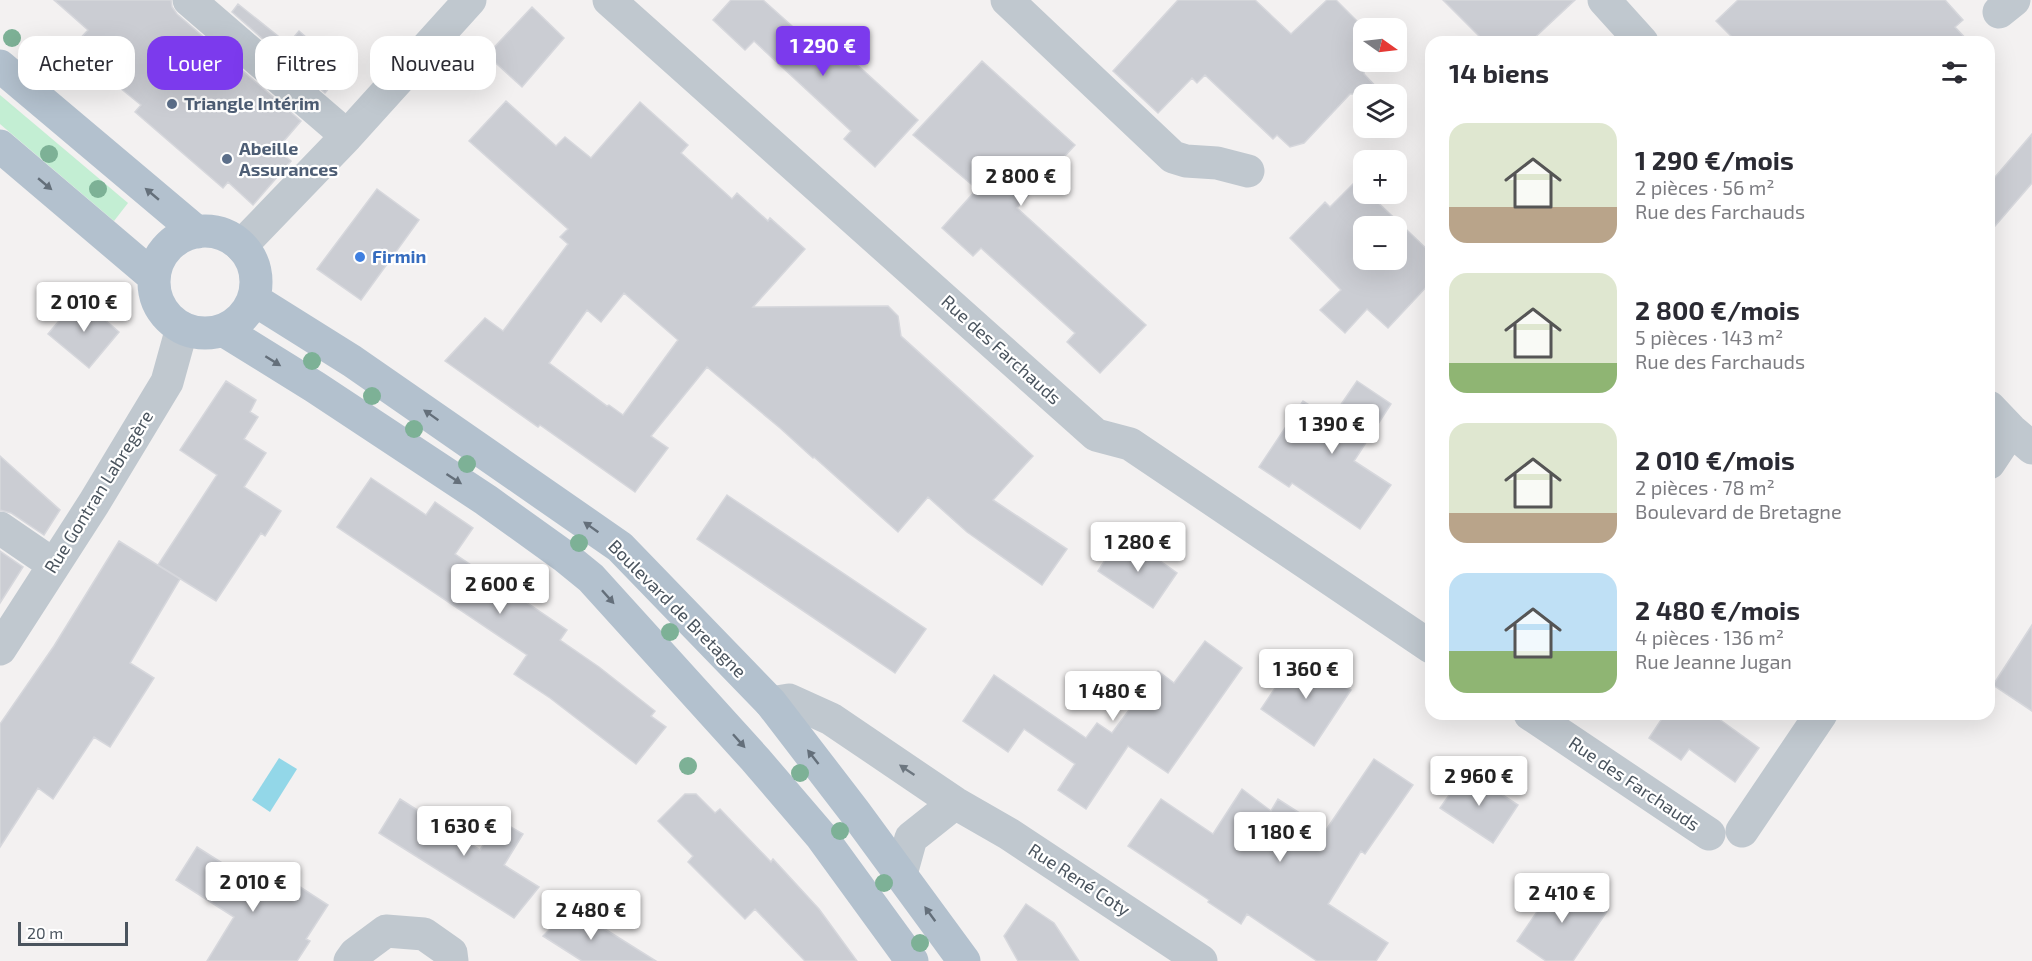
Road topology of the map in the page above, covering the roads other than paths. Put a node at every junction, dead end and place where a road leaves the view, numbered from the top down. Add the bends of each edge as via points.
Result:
1 (189, 0) edge
2 (470, 0) edge
3 (609, 0) edge
4 (1007, 0) edge
5 (1604, 0) edge
6 (1637, 36) edge
7 (0, 66) edge
8 (347, 136) junction
9 (0, 146) edge
10 (1248, 171) dead end
11 (197, 232) junction
12 (241, 246) junction
13 (153, 276) junction
14 (253, 299) junction
15 (182, 328) junction
16 (223, 330) junction
17 (2011, 429) edge
18 (1995, 454) edge
19 (0, 528) edge
20 (54, 565) junction
21 (1425, 643) edge
22 (0, 649) edge
23 (771, 703) junction
24 (1539, 720) edge
25 (1817, 720) edge
26 (955, 802) junction
27 (1742, 831) dead end
28 (1708, 834) dead end
29 (901, 874) junction
30 (350, 961) edge
31 (452, 961) edge
32 (912, 961) edge
33 (964, 961) edge
34 (1201, 961) edge

1 - 8 street
2 - 8 street
3 - 21 street, Rue des Farchauds via 1096,435 1130,444
4 - 10 street via 1173,157
5 - 6 street
11 -> 7 main road
8 - 12 street
9 -> 13 main road
11 - 12 main road via 213,232
11 - 13 main road via 167,247
12 - 14 main road via 254,271
13 - 15 main road via 160,307
14 - 16 main road via 246,312
23 -> 14 main road, Boulevard de Bretagne via 620,547 352,361
15 - 16 main road via 209,333
15 - 20 street, Rue Gontran Labregère via 167,382
16 -> 32 main road via 486,500 591,578 820,836
17 - 18 street
19 - 20 street
20 - 22 street, Rue Gontran Labregère
26 -> 23 street, Rue René Coty via 831,719 789,700
29 -> 23 main road, Boulevard de Bretagne
24 - 28 street, Rue des Farchauds
25 - 27 street
26 - 29 street via 911,838
26 - 34 street, Rue René Coty
33 -> 29 main road, Boulevard de Bretagne
30 - 31 street via 386,931 424,934 451,953

